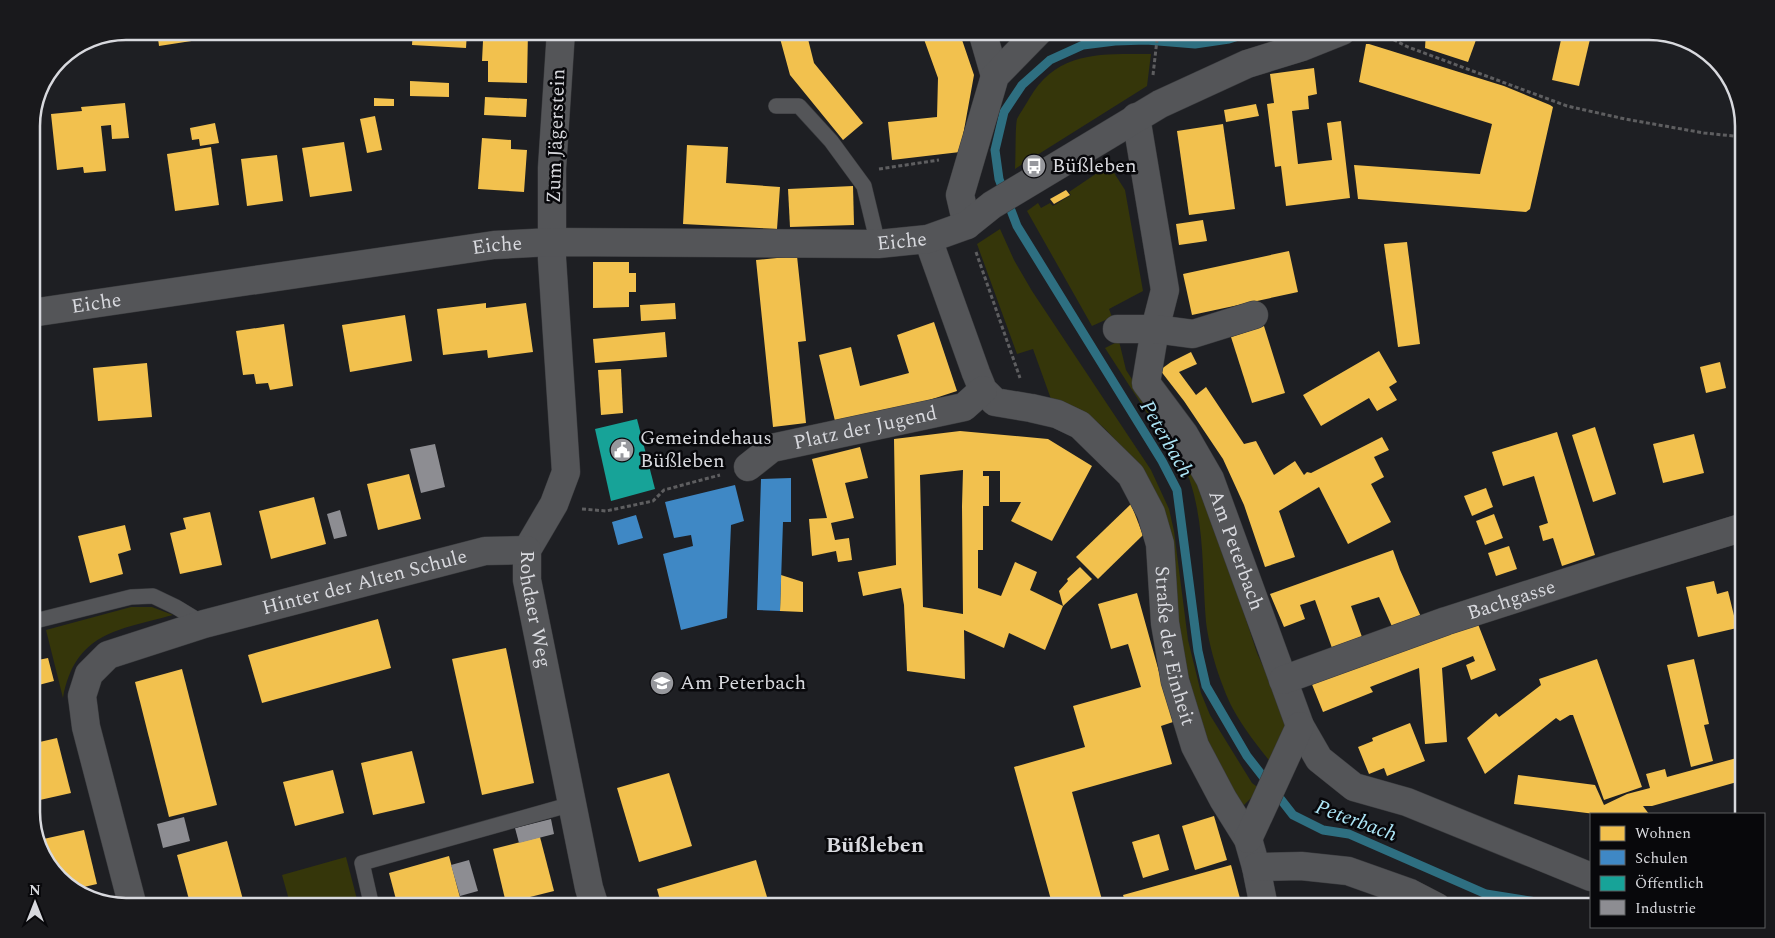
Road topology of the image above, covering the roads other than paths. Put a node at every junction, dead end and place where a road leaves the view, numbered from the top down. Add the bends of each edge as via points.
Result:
1 (560, 40) edge
2 (984, 40) edge
3 (1030, 40) edge
4 (1320, 40) edge
5 (994, 76) junction
6 (776, 106) dead end
7 (1136, 117) junction
8 (967, 225) junction
9 (928, 239) junction
10 (552, 242) junction
11 (878, 244) junction
12 (40, 313) edge
13 (1254, 315) dead end
14 (1117, 329) dead end
15 (1156, 329) junction
16 (983, 390) junction
17 (748, 467) road end
18 (1735, 530) edge
19 (527, 550) junction
20 (40, 620) edge
21 (204, 624) junction
22 (1283, 680) junction
23 (1300, 726) junction
24 (572, 804) junction
25 (1248, 839) junction
26 (1256, 867) junction
27 (1590, 877) edge
28 (130, 898) edge
29 (370, 898) edge
30 (592, 898) edge
31 (1262, 898) edge
32 (1420, 898) edge

1 - 10 street, Zum Jägerstein via 552,168
2 - 5 street
3 - 5 street
4 - 7 street, Eiche via 1247,64
5 - 8 street via 960,194
6 - 11 lane via 799,106 864,186
7 - 8 street, Eiche via 992,205
7 - 15 street, Am Peterbach via 1165,290
8 - 9 street, Eiche
9 - 11 street, Eiche
9 - 16 street
10 - 11 street, Eiche
10 - 12 street, Eiche via 494,245
10 - 19 street, Rohdaer Weg via 566,472 554,504
13 - 15 street via 1193,334
14 - 15 street
15 - 22 street, Am Peterbach via 1146,382 1184,434 1210,479
16 - 17 street, Platz der Jugend via 964,407 772,448
16 - 25 street, Straße der Einheit via 994,402 1057,414 1080,425 1131,475 1150,513 1160,544 1165,623 1175,681 1195,746
18 - 22 street, Bachgasse via 1446,621
19 - 21 street, Hinter der Alten Schule via 485,551
19 - 24 street, Rohdaer Weg via 527,580
20 - 21 lane via 130,597 153,596
21 - 28 street, Hinter der Alten Schule via 108,655 90,674 82,696 86,727
22 - 23 street, Am Peterbach
23 - 25 street
23 - 27 street, Am Peterbach via 1319,759 1354,787 1407,802
24 - 29 lane via 362,863
24 - 30 street, Rohdaer Weg
25 - 26 street, Straße der Einheit
26 - 31 street, Straße der Einheit
26 - 32 street via 1301,866 1348,871

